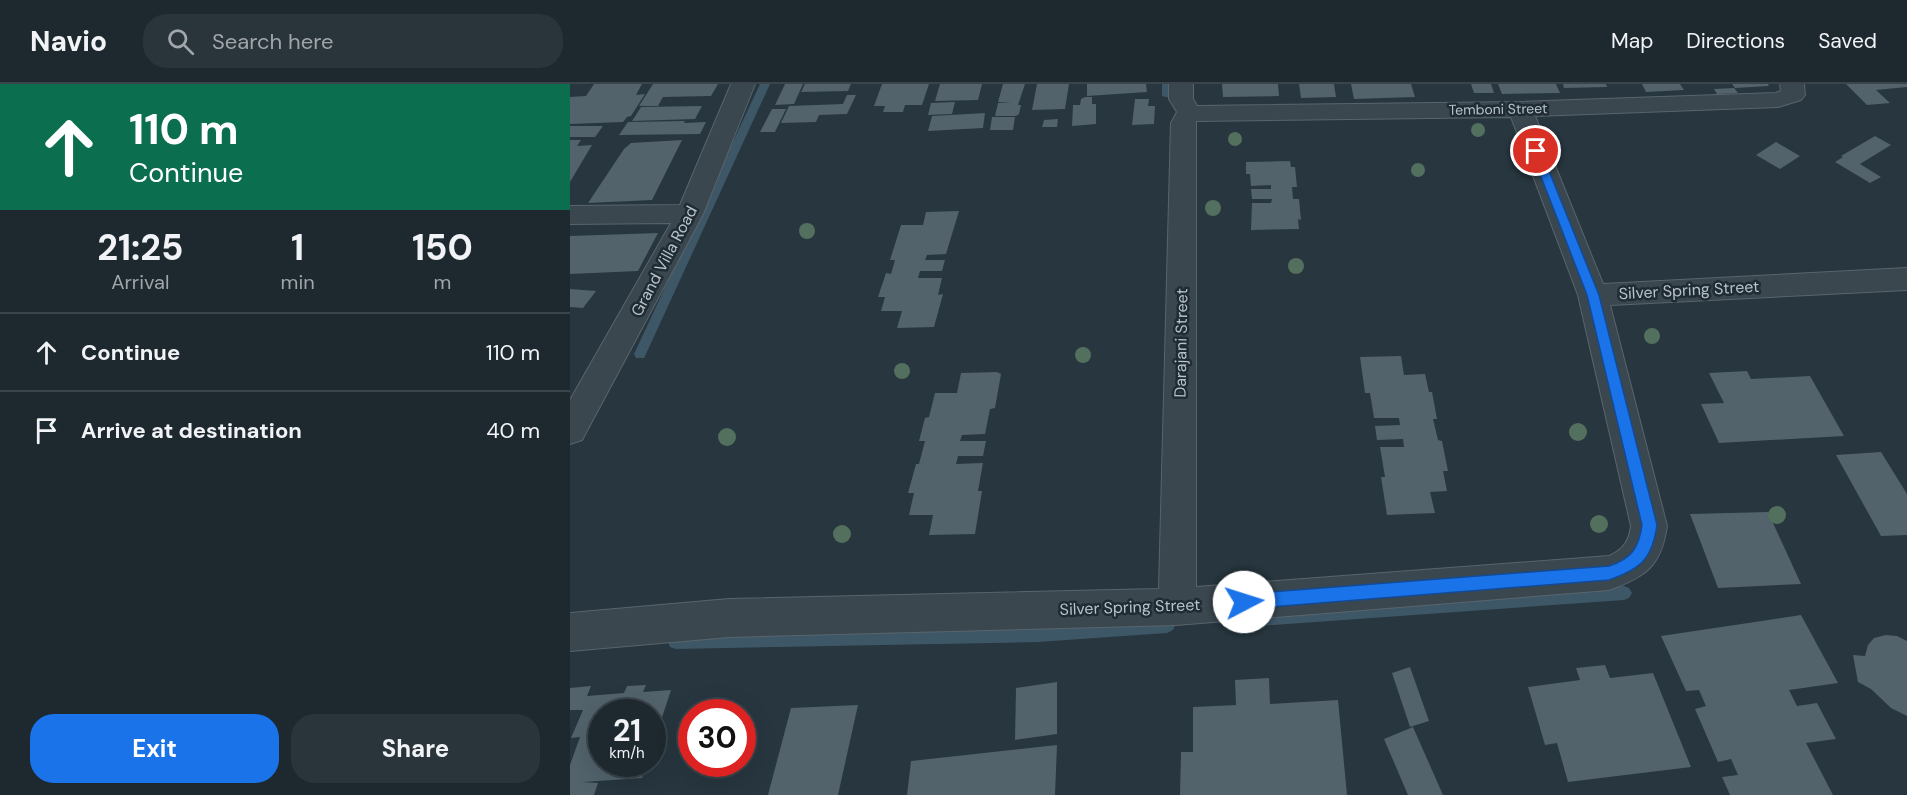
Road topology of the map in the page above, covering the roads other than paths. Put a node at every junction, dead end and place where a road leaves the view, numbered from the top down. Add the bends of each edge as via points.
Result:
1 (743, 84) edge
2 (1181, 84) edge
3 (1792, 84) edge
4 (1520, 109) junction
5 (1190, 114) junction
6 (690, 214) junction
7 (570, 215) edge
8 (1907, 279) edge
9 (1593, 295) junction
10 (570, 430) edge
11 (1176, 607) junction
12 (570, 632) edge

1 - 6 street, Grand Villa Road
2 - 5 street via 1181,99
3 - 4 street, Temboni Street via 1790,98 1778,100
4 - 5 street, Temboni Street
4 - 9 street
5 - 11 street, Darajani Street via 1183,123
6 - 7 street
6 - 10 street, Grand Villa Road
8 - 9 street, Silver Spring Street
9 - 11 street, Silver Spring Street via 1649,525 1640,557 1609,573
11 - 12 street, Silver Spring Street via 729,618

